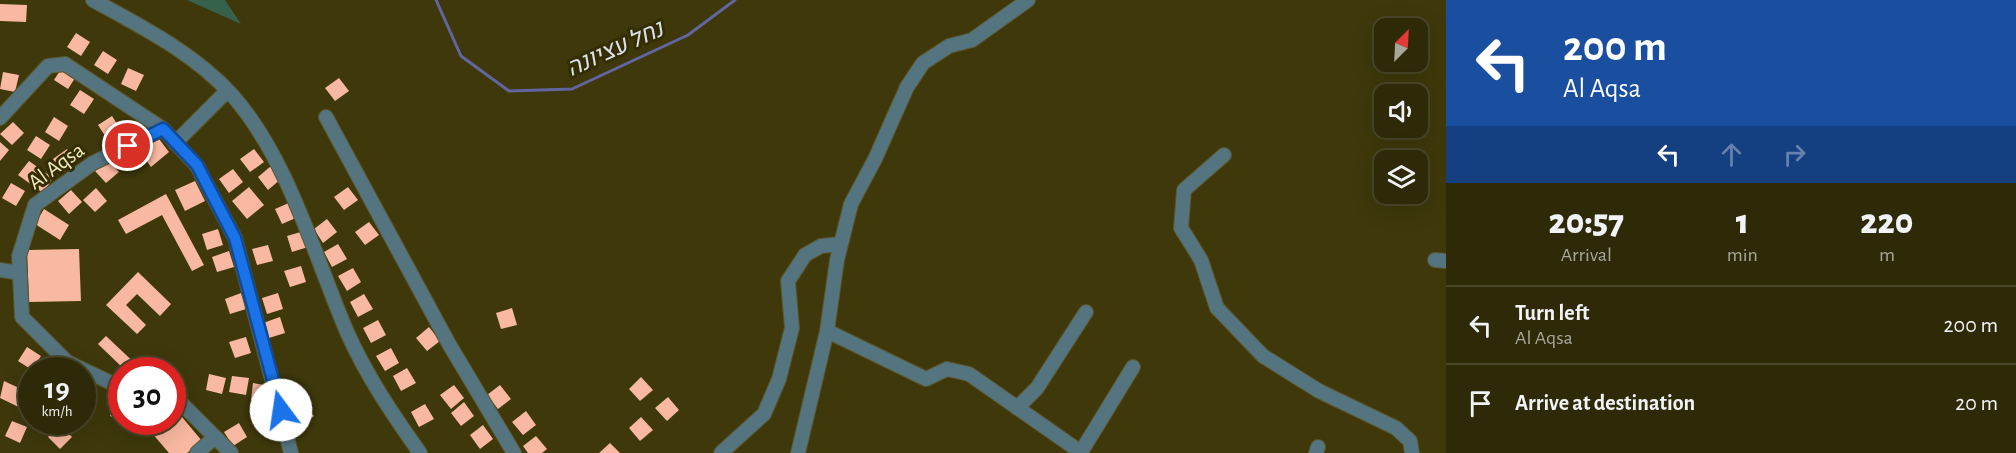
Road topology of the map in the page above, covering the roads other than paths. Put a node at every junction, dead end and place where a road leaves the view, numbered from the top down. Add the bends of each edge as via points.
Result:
1 (93, 0) edge
2 (1028, 0) edge
3 (227, 91) junction
4 (326, 117) dead end
5 (0, 118) edge
6 (163, 129) junction
7 (176, 143) junction
8 (1224, 155) dead end
9 (840, 244) junction
10 (0, 270) edge
11 (20, 273) junction
12 (1086, 312) dead end
13 (827, 331) junction
14 (1133, 367) dead end
15 (108, 381) edge
16 (186, 408) edge
17 (1017, 408) junction
18 (215, 437) junction
19 (197, 453) edge
20 (231, 453) edge
21 (291, 453) edge
22 (420, 453) edge
23 (514, 453) edge
24 (721, 453) edge
25 (798, 453) edge
26 (1082, 453) edge
27 (1412, 453) edge

1 - 3 street via 168,41
2 - 9 street via 972,40 949,46 922,63 850,204
3 - 7 street
3 - 22 street via 251,119 281,173 306,225 348,334 387,407
4 - 23 street via 449,344
5 - 6 street via 48,66 64,64
6 - 7 street
6 - 11 street, Al Aqsa via 93,163 35,205 20,256
7 - 21 street via 197,165 235,238
8 - 27 street via 1184,190 1181,228 1201,260 1217,308 1263,356 1319,391 1396,428 1410,441
9 - 13 street
9 - 24 street via 821,246 805,255 788,281 792,328 779,379 764,414
10 - 11 street
11 - 15 street, Al Aqsa via 22,317 67,362
12 - 17 street via 1037,388
13 - 17 street via 926,379 947,369 969,374
13 - 25 street
14 - 26 street
16 - 18 street
17 - 26 street
18 - 19 street
18 - 20 street

